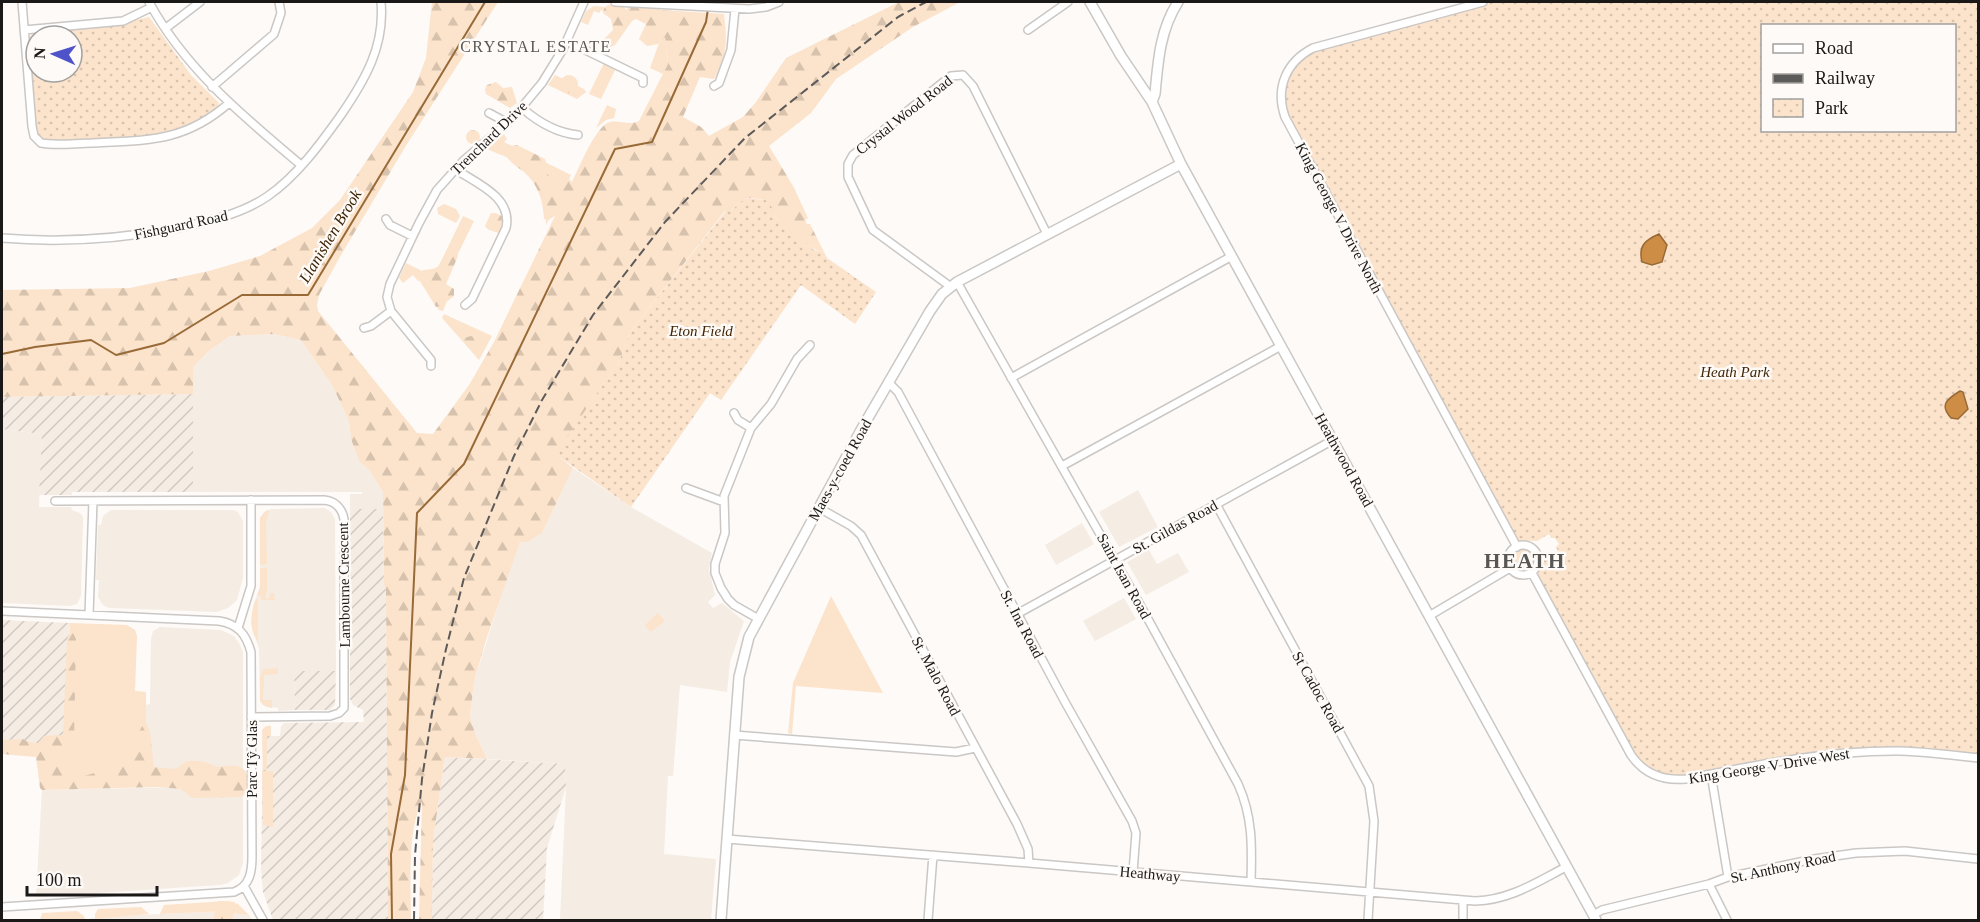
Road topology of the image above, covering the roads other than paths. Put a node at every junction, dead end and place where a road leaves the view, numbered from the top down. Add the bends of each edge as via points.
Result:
1 (22, 2) edge
2 (200, 2) edge
3 (279, 2) edge
4 (381, 2) edge
5 (584, 2) edge
6 (615, 2) edge
7 (778, 2) edge
8 (1068, 2) edge
9 (1090, 2) edge
10 (1178, 2) edge
11 (1483, 2) edge
12 (659, 3) edge
13 (151, 4) edge
14 (735, 9) junction
15 (84, 25) edge
16 (166, 28) junction
17 (24, 30) edge
18 (1028, 30) dead end
19 (567, 41) junction
20 (643, 83) dead end
21 (29, 84) edge
22 (714, 86) dead end
23 (212, 87) junction
24 (1152, 102) junction
25 (230, 103) junction
26 (522, 108) junction
27 (489, 113) dead end
28 (508, 123) junction
29 (578, 135) dead end
30 (1181, 164) junction
31 (301, 165) junction
32 (455, 169) junction
33 (386, 219) dead end
34 (1047, 234) junction
35 (412, 236) junction
36 (2, 238) edge
37 (1232, 256) junction
38 (954, 284) junction
39 (465, 305) dead end
40 (391, 311) junction
41 (364, 328) dead end
42 (810, 345) dead end
43 (1281, 346) junction
44 (431, 366) dead end
45 (1011, 378) junction
46 (888, 382) junction
47 (734, 413) dead end
48 (751, 428) junction
49 (1333, 440) junction
50 (1062, 466) junction
51 (686, 488) dead end
52 (251, 500) junction
53 (55, 501) dead end
54 (93, 501) junction
55 (724, 502) junction
56 (1216, 504) junction
57 (819, 508) junction
58 (1517, 547) junction
59 (1115, 560) junction
60 (1510, 568) junction
61 (1532, 573) junction
62 (2, 611) edge
63 (1017, 614) junction
64 (89, 615) junction
65 (1429, 616) junction
66 (758, 618) junction
67 (238, 628) junction
68 (251, 717) junction
69 (734, 735) junction
70 (975, 748) junction
71 (1978, 758) edge
72 (1711, 774) junction
73 (727, 839) junction
74 (933, 855) junction
75 (1978, 859) edge
76 (1029, 863) junction
77 (1566, 867) junction
78 (1133, 872) junction
79 (1728, 878) junction
80 (1251, 882) junction
81 (1709, 884) junction
82 (244, 886) junction
83 (1370, 892) junction
84 (1463, 900) junction
85 (2, 907) edge
86 (1594, 918) edge
87 (263, 921) edge
88 (721, 921) edge
89 (928, 921) edge
90 (1368, 921) edge
91 (1463, 921) edge
92 (1727, 921) edge

1 - 17 street
2 - 16 street
3 - 23 street via 281,13 273,34
4 - 31 street, Fishguard Road via 380,34 369,70
5 - 19 street, Trenchard Drive
6 - 12 street
7 - 14 street via 757,9
8 - 18 street
9 - 24 street, Heathwood Road
10 - 24 street via 1162,38
11 - 58 street, King George V Drive North via 1313,48 1290,66 1281,99 1285,117
12 - 14 street
13 - 15 street via 123,21
13 - 16 street
14 - 22 street via 731,50 719,83
16 - 23 street
19 - 20 street via 643,78
19 - 26 street, Trenchard Drive
21 - 25 street via 33,132 41,142 170,136 200,125
23 - 25 street
24 - 30 street, Heathwood Road
25 - 31 street
26 - 28 street, Trenchard Drive
26 - 29 street via 565,134
27 - 28 street
28 - 32 street, Trenchard Drive
30 - 34 street, Maes-y-coed Road
30 - 37 street, Heathwood Road
31 - 36 street, Fishguard Road via 258,203 200,223 92,240
32 - 35 street, Trenchard Drive via 430,201
32 - 39 street via 498,197 508,218 472,299
33 - 35 street
34 - 38 street, Maes-y-coed Road
34 - 38 street, Crystal Wood Road via 969,80 959,74 951,76 850,159 847,170 850,184 878,236
35 - 40 street, Trenchard Drive via 388,290
37 - 43 street, Heathwood Road
37 - 45 street
38 - 45 street, Saint Isan Road
38 - 46 street, Maes-y-coed Road via 930,311
40 - 41 street
40 - 44 street via 431,360
42 - 48 street via 802,351 774,399
43 - 49 street, Heathwood Road
43 - 50 street
45 - 50 street, Saint Isan Road
46 - 57 street, Maes-y-coed Road
46 - 63 street, St. Ina Road via 898,392
47 - 48 street
48 - 55 street
49 - 56 street, St. Gildas Road
49 - 65 street, Heathwood Road
50 - 59 street, Saint Isan Road
51 - 55 street
52 - 54 street, Lambourne Crescent
52 - 67 street via 252,579
52 - 68 street, Lambourne Crescent via 329,501 343,514 345,703 336,716
53 - 54 street, Lambourne Crescent
54 - 64 street
55 - 66 street via 725,533 715,573 728,599
56 - 59 street, St. Gildas Road
56 - 83 street, St Cadoc Road via 1369,786 1374,820
57 - 66 street, Maes-y-coed Road
57 - 70 street, St. Malo Road via 861,535
58 - 60 street via 1508,559
58 - 61 street via 1525,545 1536,552 1538,562
59 - 63 street, St. Gildas Road
59 - 80 street, Saint Isan Road via 1244,797 1252,836
60 - 61 street via 1522,575
60 - 65 street
61 - 72 street, King George V Drive West via 1636,762 1667,779
62 - 64 street
63 - 78 street, St. Ina Road via 1135,828
64 - 67 street via 219,621
65 - 77 street, Heathwood Road
66 - 69 street, Maes-y-coed Road via 741,665
67 - 68 street, Parc Tŷ Glas via 251,652
68 - 82 street, Parc Tŷ Glas via 252,868
69 - 70 street via 956,752
69 - 73 street, Maes-y-coed Road
70 - 76 street, St. Malo Road via 1022,834
71 - 72 street, King George V Drive West via 1911,752 1846,753
72 - 79 street
73 - 74 street, Heathway
73 - 88 street, Maes-y-coed Road
74 - 76 street, Heathway
74 - 89 street
75 - 79 street, St. Anthony Road via 1870,851
76 - 78 street, Heathway
77 - 84 street, Heathway via 1516,893 1485,901
77 - 86 street, Heathwood Road
78 - 80 street, Heathway
79 - 81 street, St. Anthony Road
80 - 83 street, Heathway
81 - 86 street, St. Anthony Road via 1602,910
81 - 92 street
82 - 85 street via 224,894
82 - 87 street
83 - 84 street, Heathway
83 - 90 street, St Cadoc Road
84 - 91 street

